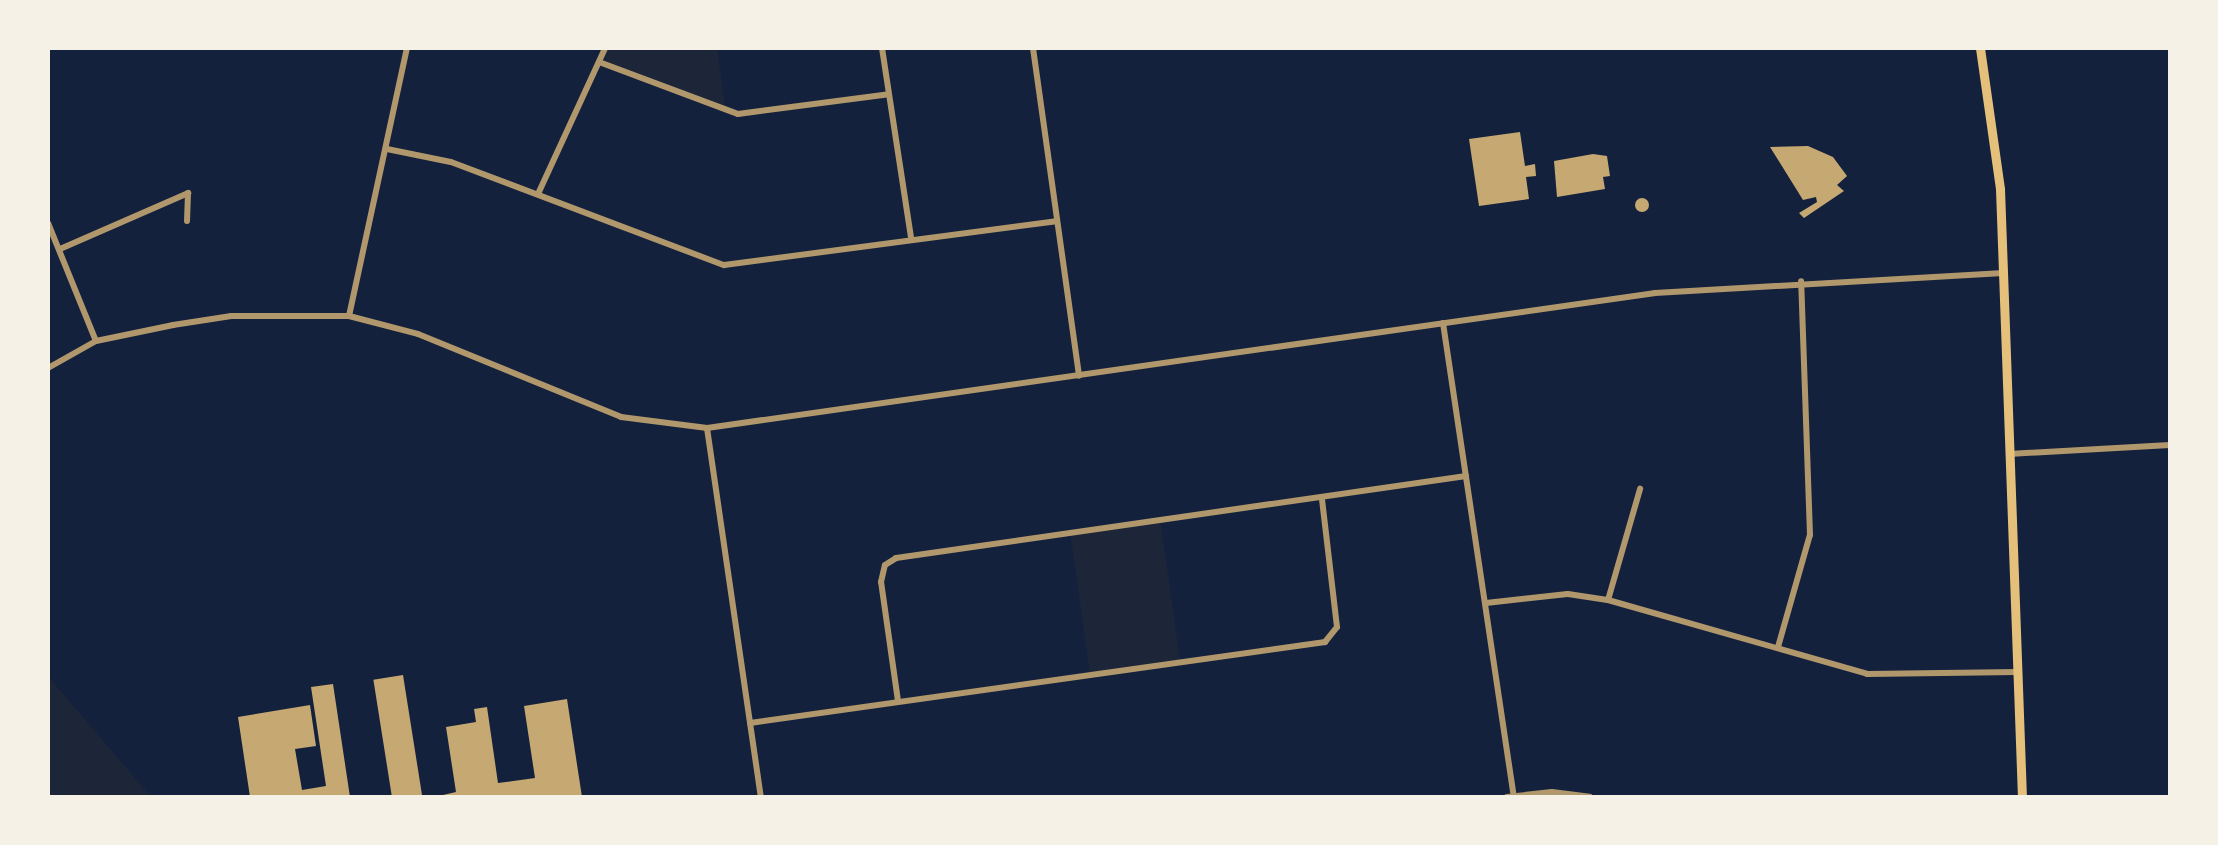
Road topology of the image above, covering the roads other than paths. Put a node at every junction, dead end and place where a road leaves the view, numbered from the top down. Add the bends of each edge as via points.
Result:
1 (407, 48) edge
2 (605, 48) edge
3 (882, 48) edge
4 (1033, 48) edge
5 (1980, 48) edge
6 (599, 62) junction
7 (889, 94) junction
8 (387, 149) junction
9 (538, 194) junction
10 (187, 221) dead end
11 (1056, 221) junction
12 (48, 223) edge
13 (911, 237) junction
14 (60, 249) junction
15 (2003, 273) junction
16 (1801, 281) junction
17 (349, 316) junction
18 (1443, 323) junction
19 (96, 341) junction
20 (48, 368) edge
21 (1079, 376) junction
22 (707, 428) junction
23 (2170, 445) edge
24 (2009, 454) junction
25 (1466, 476) junction
26 (1640, 489) dead end
27 (1322, 499) junction
28 (1608, 600) junction
29 (1486, 603) junction
30 (1778, 647) junction
31 (2017, 672) junction
32 (898, 701) junction
33 (750, 723) junction
34 (1514, 796) edge
35 (761, 797) edge
36 (1507, 797) edge
37 (1590, 797) edge
38 (2020, 797) edge

1 - 8 street
2 - 6 street
3 - 7 street
4 - 11 street
5 - 15 main road via 1995,130
6 - 7 street via 738,114
6 - 9 street
7 - 13 street
8 - 9 street via 451,162
8 - 17 street
9 - 13 street via 708,263
10 - 14 street via 188,193
11 - 13 street
11 - 21 street
12 - 14 street
14 - 19 street
15 - 16 street
15 - 24 main road
16 - 18 street via 1655,293
16 - 30 street via 1810,535
17 - 19 street via 231,316
17 - 22 street via 418,334 516,379 621,417
18 - 21 street
18 - 25 street
19 - 20 street
21 - 22 street
22 - 33 street
23 - 24 street
24 - 31 main road
25 - 27 street
25 - 29 street
26 - 28 street
27 - 32 street via 1337,627 1325,642
27 - 32 street via 896,558 885,565 881,582
28 - 29 street via 1568,594
28 - 30 street
29 - 34 street
30 - 31 street via 1867,674
31 - 38 main road
32 - 33 street
33 - 35 street
34 - 36 street
34 - 37 street via 1552,792

